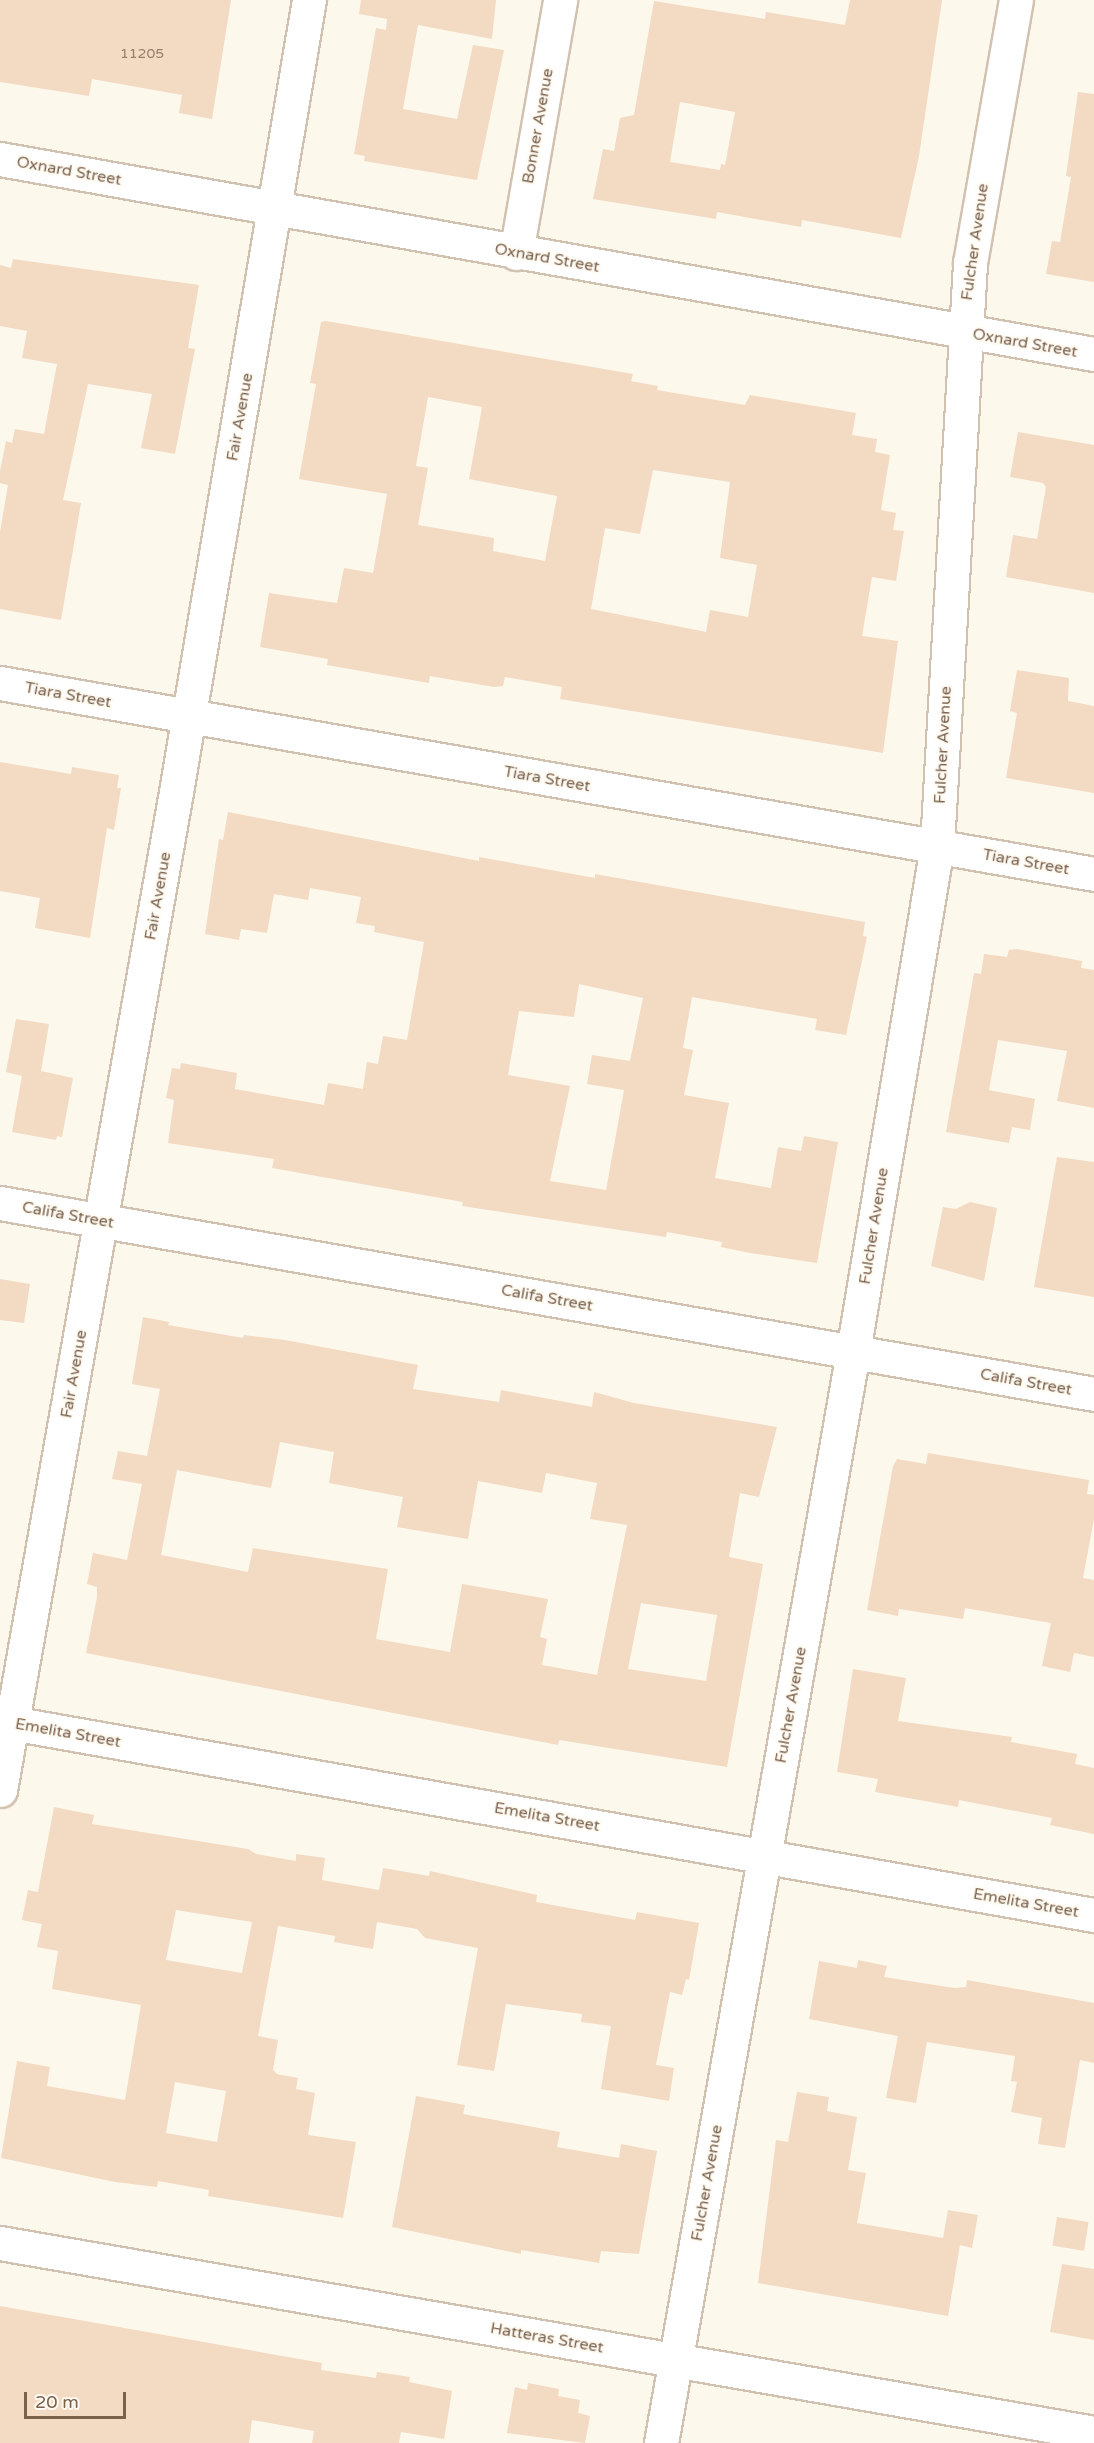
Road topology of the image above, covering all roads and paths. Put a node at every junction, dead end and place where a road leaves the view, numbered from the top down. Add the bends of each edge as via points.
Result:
1 (309, 0) edge
2 (560, 0) edge
3 (1016, 0) edge
4 (0, 159) edge
5 (275, 208) junction
6 (516, 253) junction
7 (964, 332) junction
8 (1094, 354) edge
9 (0, 683) edge
10 (189, 716) junction
11 (937, 846) junction
12 (1094, 874) edge
13 (0, 1203) edge
14 (101, 1221) junction
15 (854, 1352) junction
16 (1094, 1394) edge
17 (6, 1722) edge
18 (0, 1790) edge
19 (765, 1856) junction
20 (1094, 1915) edge
21 (0, 2243) edge
22 (676, 2360) junction
23 (1094, 2433) edge
24 (661, 2443) edge

1 - 5 street, Fair Avenue
2 - 6 street, Bonner Avenue
3 - 7 street, Fulcher Avenue via 970,263
4 - 5 street, Oxnard Street
5 - 6 street, Oxnard Street
5 - 10 street, Fair Avenue
6 - 7 street, Oxnard Street
7 - 8 street, Oxnard Street
7 - 11 street, Fulcher Avenue
9 - 10 street, Tiara Street
10 - 11 street, Tiara Street
10 - 14 street, Fair Avenue
11 - 12 street, Tiara Street
11 - 15 street, Fulcher Avenue
13 - 14 street, Califa Street
14 - 15 street, Califa Street
14 - 17 street, Fair Avenue
15 - 16 street, Califa Street
15 - 19 street, Fulcher Avenue
17 - 18 street, Fair Avenue
17 - 19 street, Emelita Street
19 - 20 street, Emelita Street
19 - 22 street, Fulcher Avenue
21 - 22 street, Hatteras Street
22 - 23 street, Hatteras Street
22 - 24 street, Fulcher Avenue

